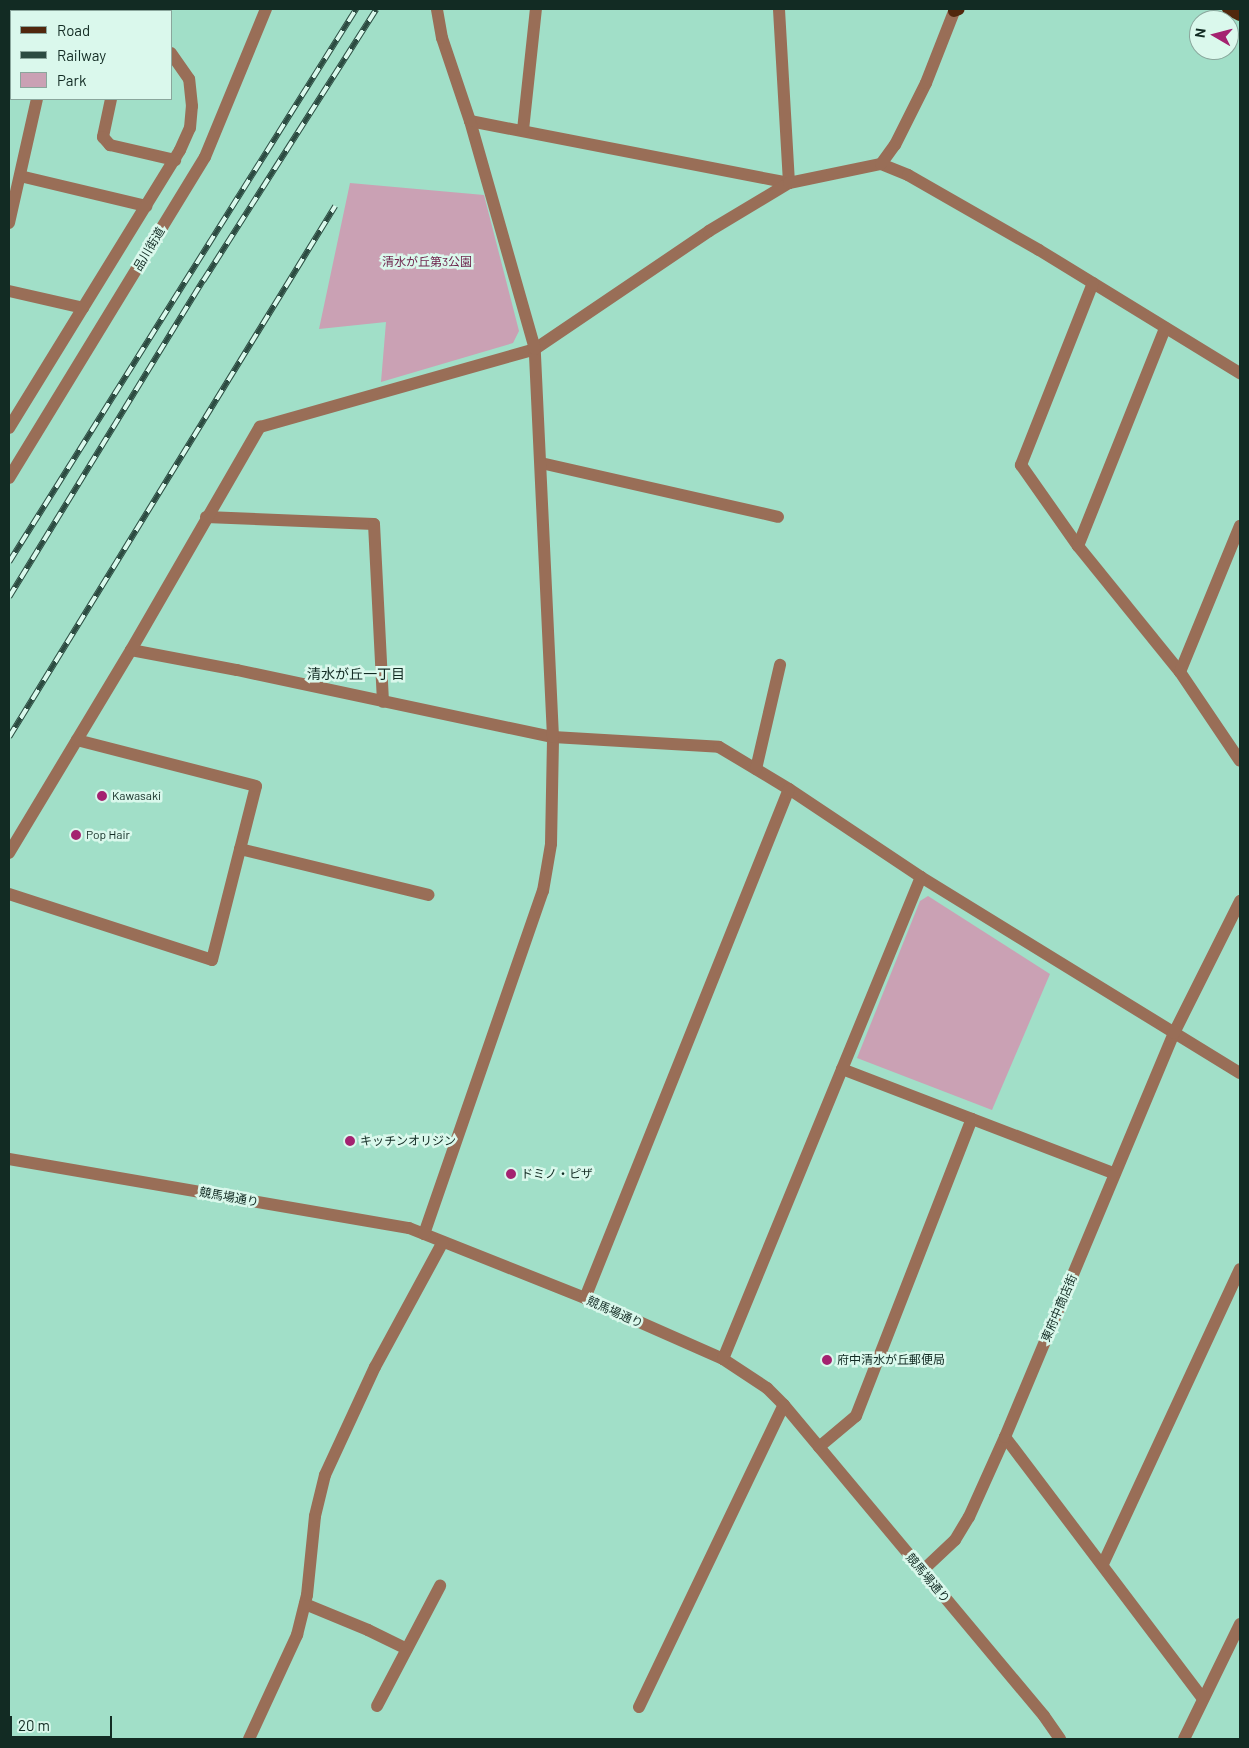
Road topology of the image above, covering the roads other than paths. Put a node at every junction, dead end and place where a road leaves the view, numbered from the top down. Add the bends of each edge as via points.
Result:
1 (266, 9) edge
2 (437, 9) edge
3 (536, 9) edge
4 (779, 9) edge
5 (1228, 9) edge
6 (956, 10) edge
7 (1240, 15) edge
8 (172, 54) edge
9 (37, 100) edge
10 (111, 100) edge
11 (470, 121) junction
12 (523, 130) junction
13 (175, 160) junction
14 (881, 164) junction
15 (20, 176) junction
16 (789, 182) junction
17 (146, 206) junction
18 (9, 223) edge
19 (1093, 283) junction
20 (9, 291) edge
21 (83, 308) junction
22 (1165, 328) junction
23 (534, 349) junction
24 (1240, 373) edge
25 (9, 428) edge
26 (541, 463) junction
27 (9, 478) edge
28 (206, 517) junction
29 (778, 517) dead end
30 (1240, 526) edge
31 (1078, 546) junction
32 (131, 650) junction
33 (780, 665) dead end
34 (1180, 672) junction
35 (383, 702) junction
36 (553, 737) junction
37 (77, 740) junction
38 (1240, 761) edge
39 (756, 769) junction
40 (789, 789) junction
41 (240, 849) junction
42 (9, 853) edge
43 (921, 877) junction
44 (9, 894) edge
45 (428, 895) dead end
46 (1240, 901) edge
47 (1174, 1033) junction
48 (842, 1070) junction
49 (1240, 1073) edge
50 (972, 1119) junction
51 (9, 1159) edge
52 (1115, 1174) junction
53 (424, 1234) junction
54 (443, 1242) junction
55 (1240, 1269) edge
56 (585, 1298) junction
57 (723, 1359) junction
58 (784, 1405) junction
59 (1005, 1437) junction
60 (819, 1448) junction
61 (1103, 1564) junction
62 (922, 1571) junction
63 (440, 1586) dead end
64 (305, 1604) junction
65 (1240, 1624) edge
66 (407, 1649) junction
67 (1203, 1699) junction
68 (377, 1706) dead end
69 (640, 1707) dead end
70 (249, 1739) edge
71 (1060, 1739) edge
72 (1184, 1739) edge

1 - 27 street, 品川街道 via 205,157
2 - 11 street via 442,38
3 - 12 street
4 - 16 street
5 - 7 main road
6 - 14 street via 926,84 895,145
8 - 13 street via 189,79 192,106 190,128
9 - 15 street
10 - 13 street via 103,137 110,145
11 - 12 street
11 - 23 street
12 - 16 street
13 - 17 street
14 - 16 street
14 - 19 street via 908,175
15 - 17 street
15 - 18 street
16 - 23 street via 709,231
17 - 21 street
19 - 22 street
19 - 31 street via 1020,465
20 - 21 street
21 - 25 street
22 - 24 street
22 - 31 street
23 - 26 street
23 - 28 street via 260,427
26 - 29 street
26 - 36 street
28 - 32 street
28 - 35 street via 374,524
30 - 34 street
31 - 34 street
32 - 35 street
32 - 37 street
33 - 39 street
34 - 38 street
35 - 36 street
36 - 39 street via 718,747
36 - 53 street via 551,844 543,891
37 - 41 street via 256,786
37 - 42 street
39 - 40 street
40 - 43 street
40 - 56 street
41 - 44 street via 212,960
41 - 45 street
43 - 47 street
43 - 48 street
46 - 47 street, 東府中商店街
47 - 49 street
47 - 52 street, 東府中商店街
48 - 50 street
48 - 57 street
50 - 52 street
50 - 60 street via 856,1416
51 - 53 street, 競馬場通り via 409,1228
52 - 59 street, 東府中商店街
53 - 54 street, 競馬場通り
54 - 56 street, 競馬場通り
54 - 64 street via 375,1367 325,1475 315,1516
55 - 61 street
56 - 57 street, 競馬場通り
57 - 58 street, 競馬場通り via 753,1378
58 - 60 street, 競馬場通り
58 - 69 street
59 - 61 street
59 - 62 street, 東府中商店街 via 955,1540
60 - 62 street, 競馬場通り
61 - 67 street
62 - 71 street, 競馬場通り
63 - 66 street
64 - 66 street
64 - 70 street via 297,1635
65 - 67 street
66 - 68 street
67 - 72 street

